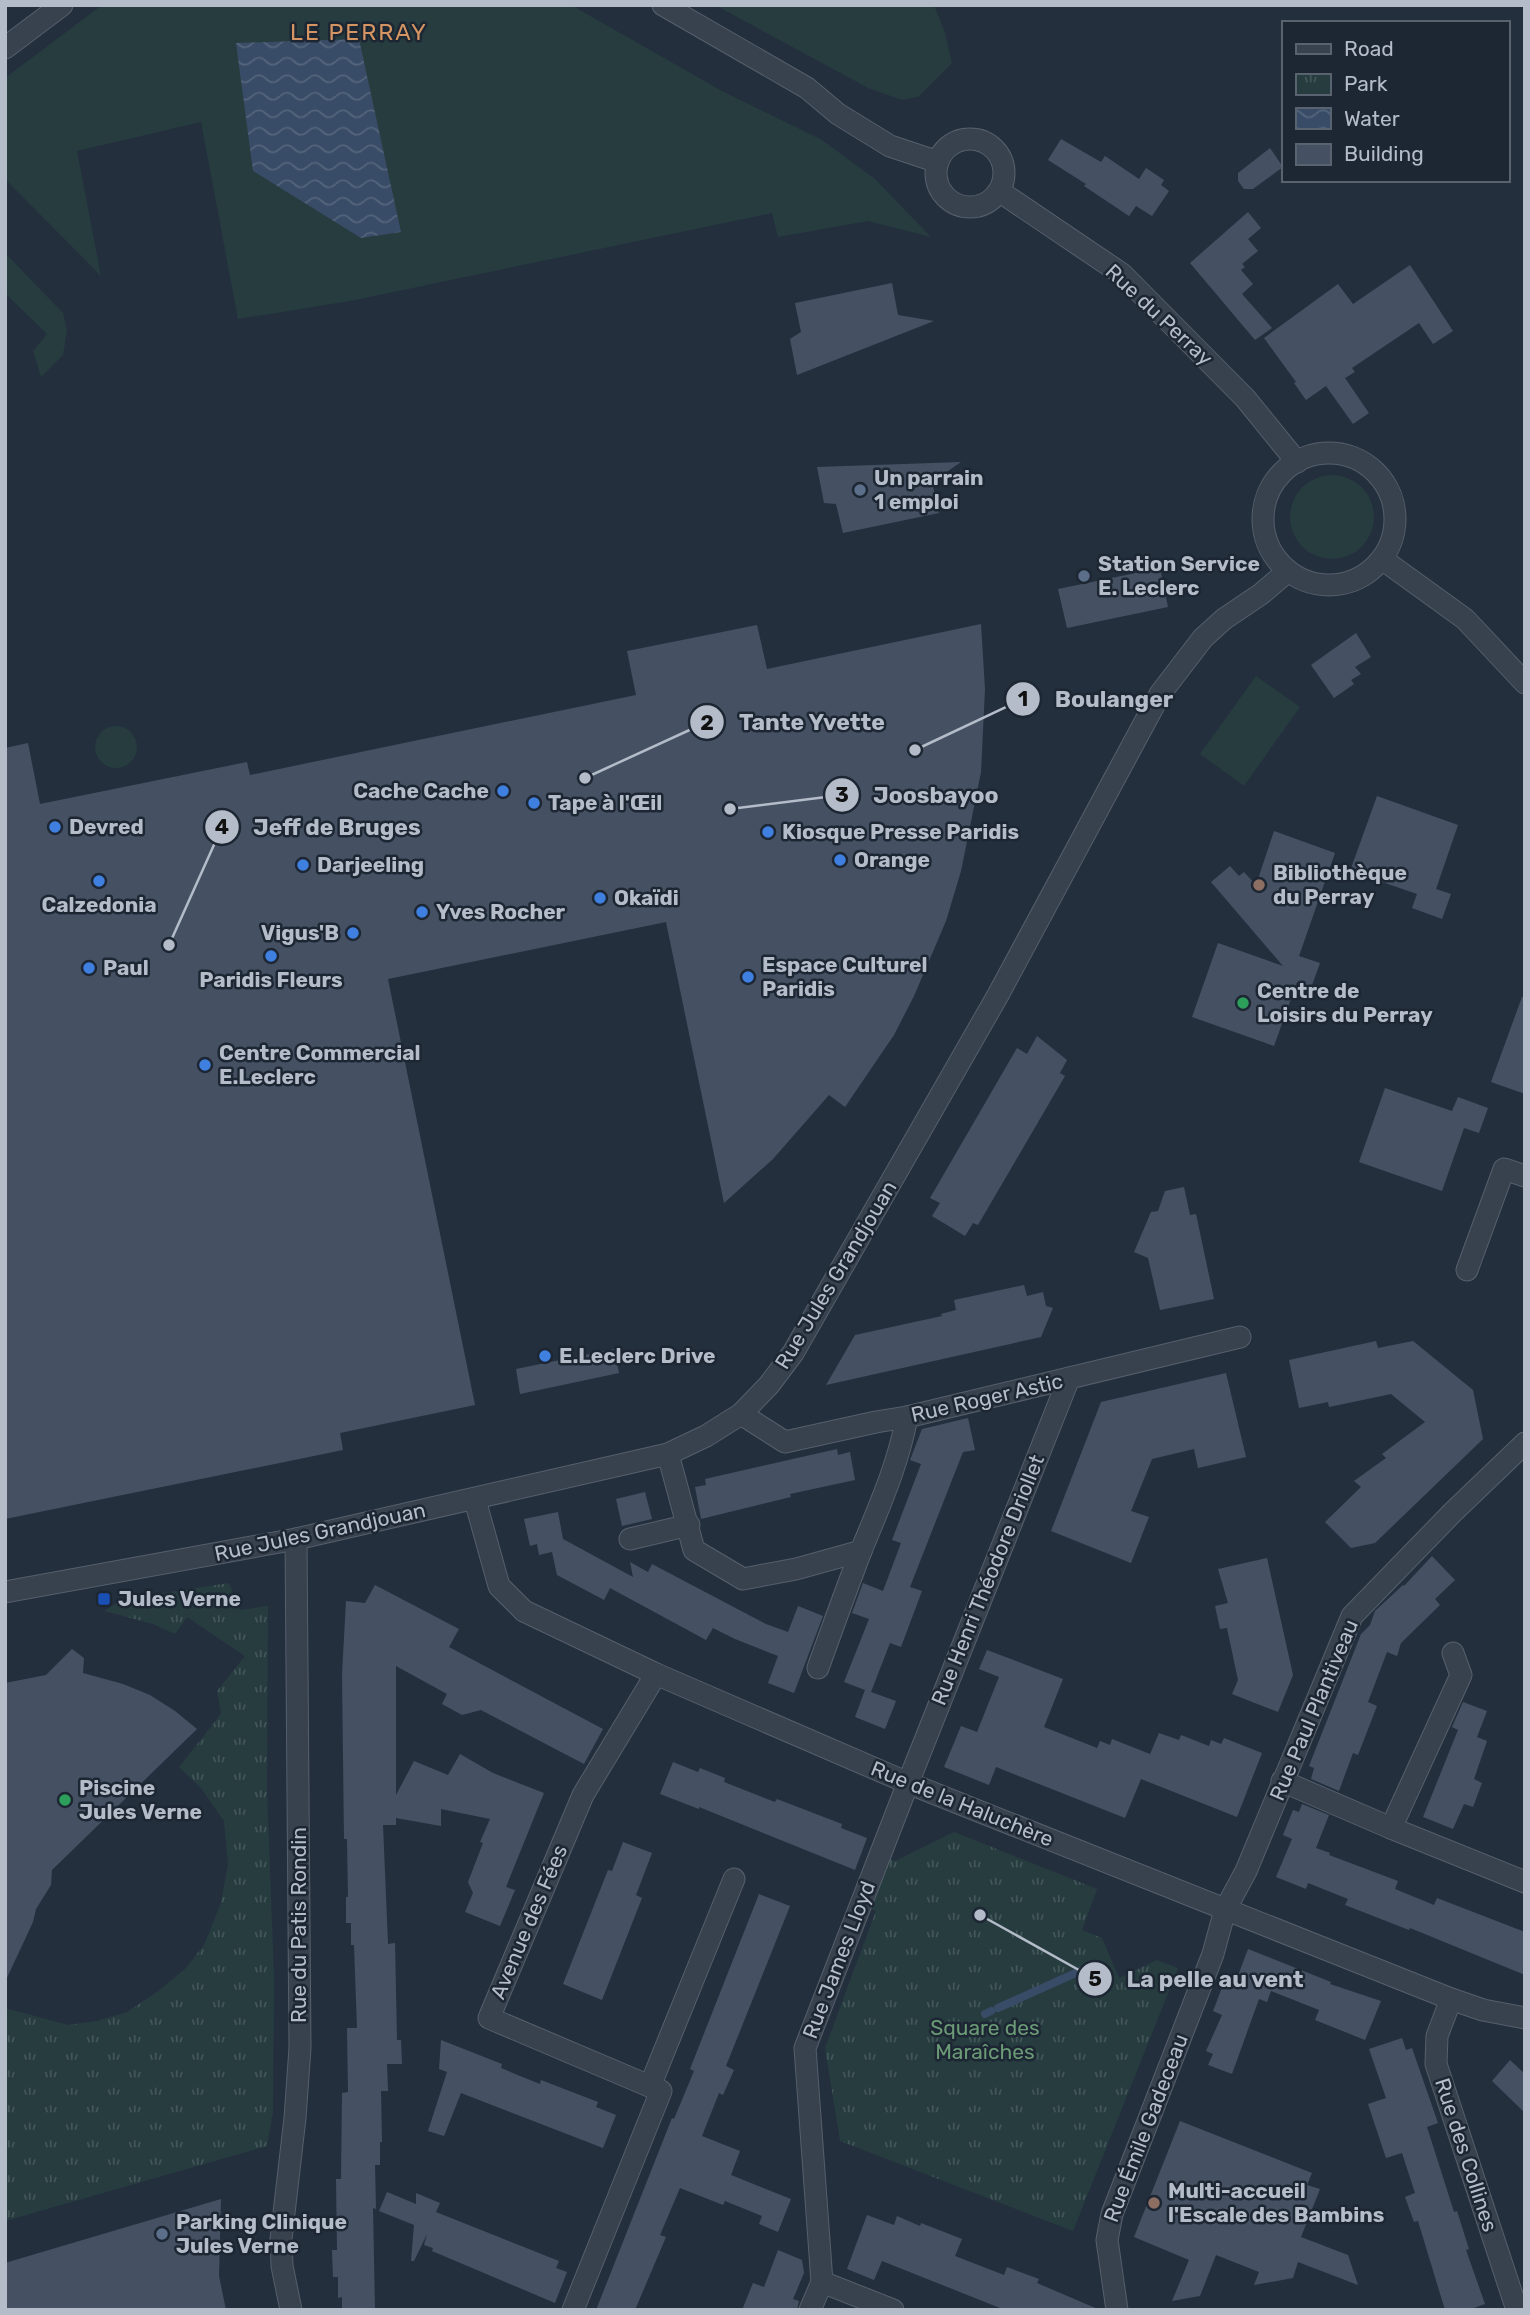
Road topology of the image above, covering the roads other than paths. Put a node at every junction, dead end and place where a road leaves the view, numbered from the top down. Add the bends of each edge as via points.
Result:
1 (62, 5) edge
2 (663, 5) edge
3 (5, 48) edge
4 (938, 162) junction
5 (999, 191) junction
6 (1297, 462) junction
7 (1382, 559) junction
8 (1288, 571) junction
9 (1525, 682) edge
10 (1525, 1176) edge
11 (1466, 1270) dead end
12 (1240, 1337) dead end
13 (1069, 1378) junction
14 (741, 1414) junction
15 (907, 1418) junction
16 (1525, 1443) edge
17 (668, 1454) junction
18 (475, 1500) junction
19 (689, 1525) junction
20 (296, 1539) junction
21 (630, 1539) dead end
22 (861, 1551) junction
23 (5, 1592) edge
24 (1453, 1653) dead end
25 (818, 1668) dead end
26 (656, 1674) junction
27 (1282, 1781) junction
28 (908, 1783) junction
29 (1391, 1828) junction
30 (734, 1879) dead end
31 (1525, 1882) edge
32 (1225, 1910) junction
33 (1451, 1999) junction
34 (1525, 2018) edge
35 (650, 2086) junction
36 (822, 2282) junction
37 (291, 2310) edge
38 (573, 2310) edge
39 (810, 2310) edge
40 (892, 2310) edge
41 (1117, 2310) edge
42 (1517, 2310) edge

1 - 3 street
2 - 4 street via 807,88 838,114 890,146
4 - 5 street via 936,173 950,201 961,206 983,205
4 - 5 street via 943,152 963,139 986,142 1002,158 1004,181
5 - 6 street, Rue du Perray via 1122,274 1245,398
6 - 7 street via 1320,454 1341,454 1366,464 1380,476 1395,512 1394,535
6 - 8 street via 1274,484 1264,515 1270,548
7 - 8 street via 1361,577 1335,585 1310,582
7 - 9 street via 1465,619
8 - 14 street, Rue Jules Grandjouan via 1203,638 1160,694 1029,940 859,1240 793,1353
10 - 11 street via 1503,1169
12 - 13 street, Rue Roger Astic
13 - 15 street, Rue Roger Astic
13 - 28 street, Rue Henri Théodore Driollet
14 - 15 street, Rue Roger Astic via 785,1442
14 - 17 street, Rue Jules Grandjouan
15 - 22 street via 902,1447
16 - 27 street, Rue Paul Plantiveau via 1352,1616
17 - 18 street, Rue Jules Grandjouan
17 - 19 street
18 - 20 street, Rue Jules Grandjouan
18 - 26 street, Rue de la Haluchère via 499,1586 524,1611
19 - 21 street
19 - 22 street via 694,1550 743,1579
20 - 23 street, Rue Jules Grandjouan
20 - 37 street, Rue du Patis Rondin via 300,2048 281,2239
22 - 25 street
24 - 29 street via 1461,1675
26 - 28 street, Rue de la Haluchère
26 - 35 street, Avenue des Fées via 583,1795 489,2018
27 - 29 street
27 - 32 street, Rue Paul Plantiveau
28 - 32 street, Rue de la Haluchère
28 - 36 street, Rue James Lloyd via 805,2049
29 - 31 street
30 - 35 street
32 - 33 street, Rue de la Haluchère
32 - 41 street, Rue Émile Gadeceau via 1213,1954 1108,2227 1107,2253
33 - 34 street, Rue de la Haluchère
33 - 42 street, Rue des Collines via 1437,2036 1436,2064
35 - 38 street via 661,2091
36 - 39 street, Rue James Lloyd
36 - 40 street

